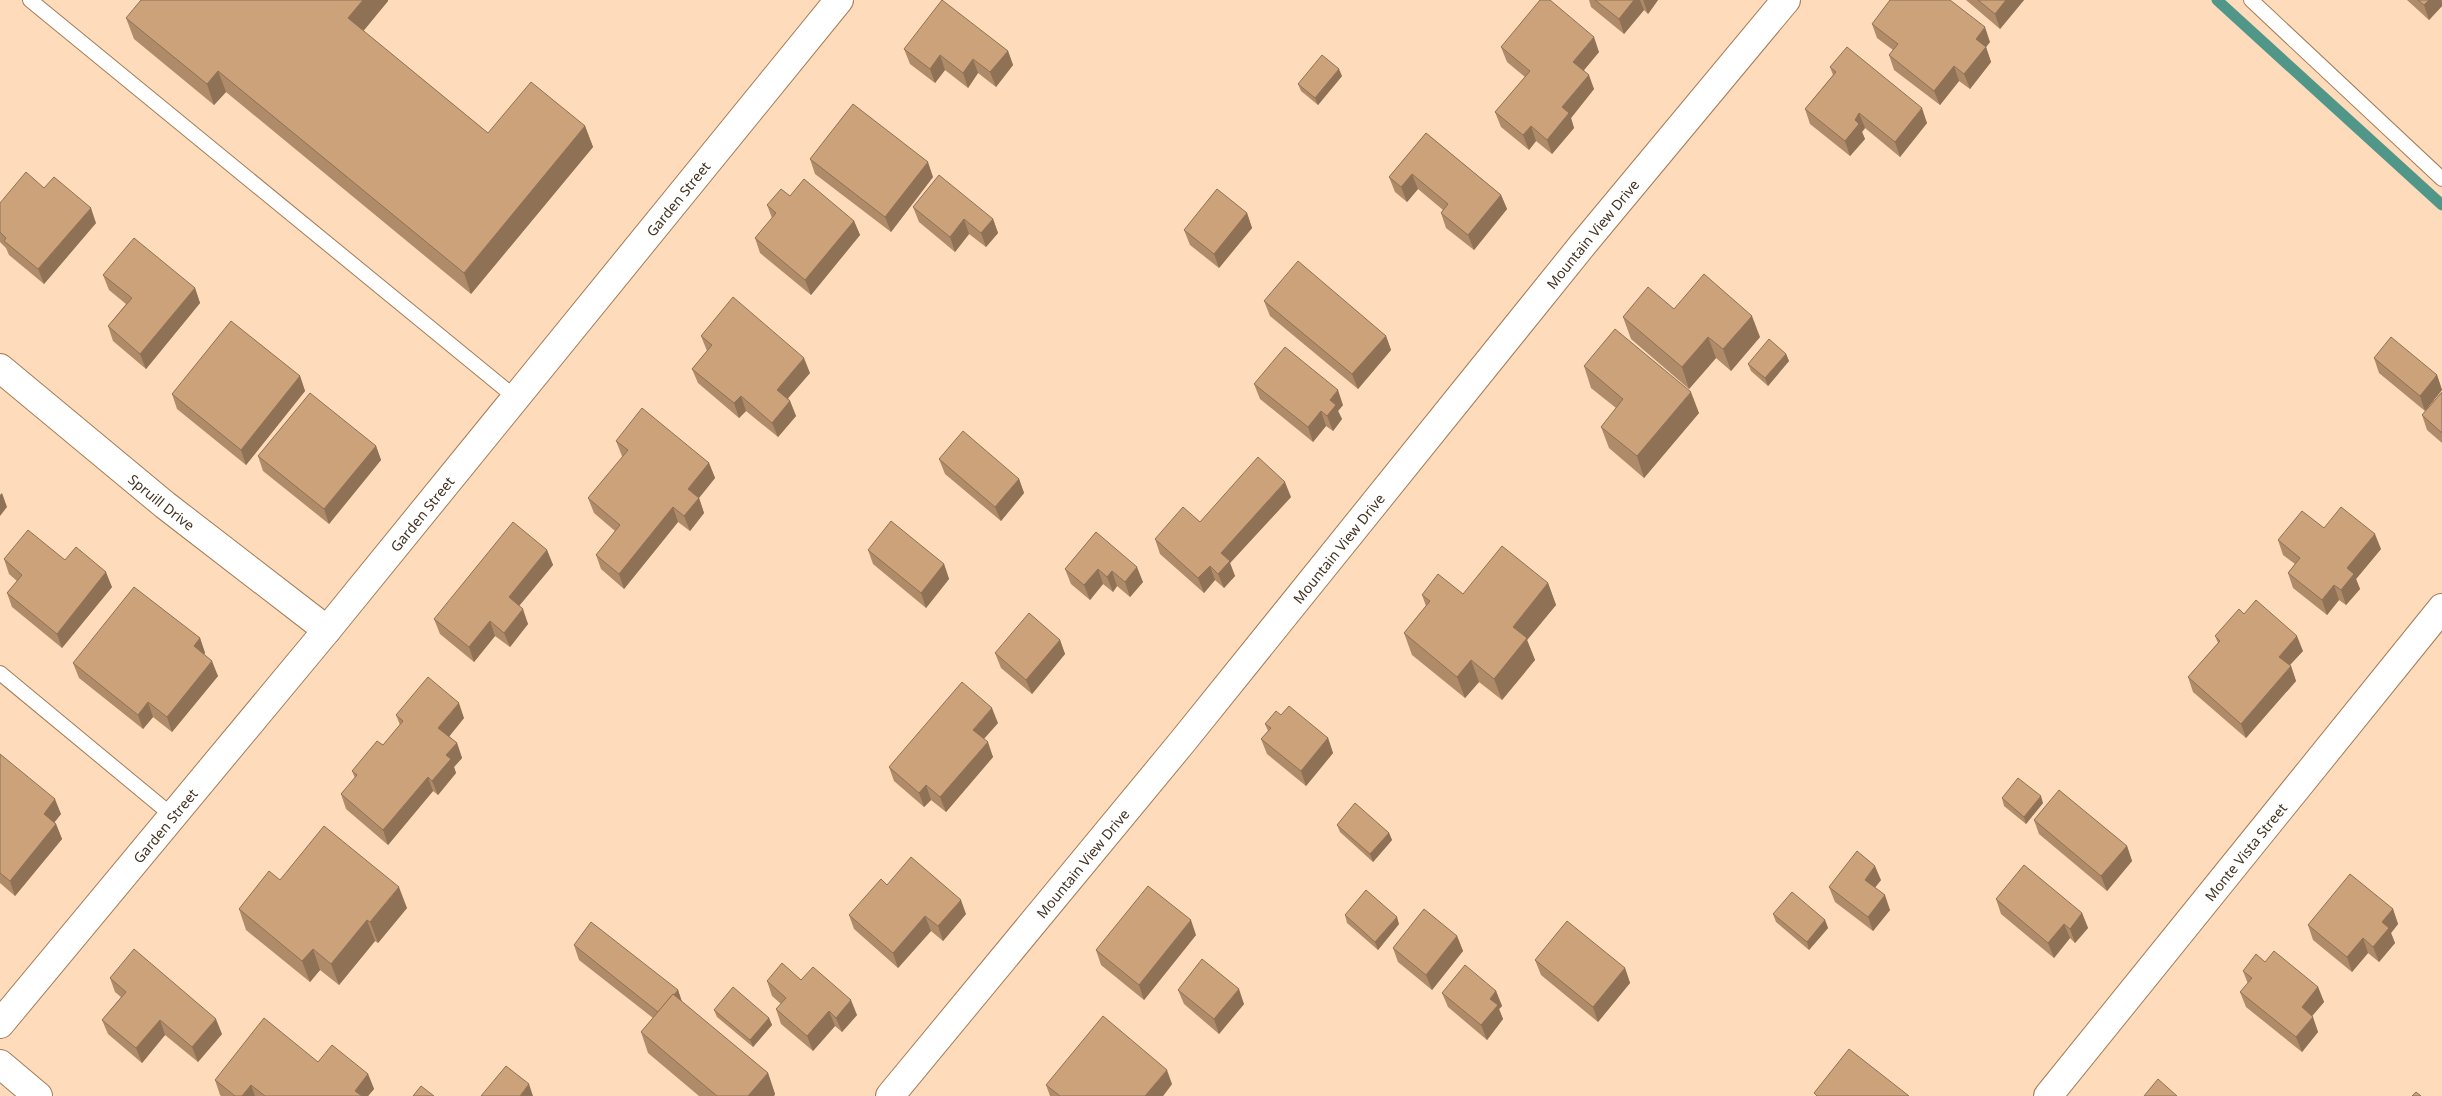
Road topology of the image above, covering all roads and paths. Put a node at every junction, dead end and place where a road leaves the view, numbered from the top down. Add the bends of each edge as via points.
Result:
1 (30, 0) edge
2 (839, 0) edge
3 (1786, 0) edge
4 (2250, 0) edge
5 (2442, 179) edge
6 (0, 368) edge
7 (516, 398) junction
8 (2442, 608) edge
9 (327, 630) junction
10 (0, 673) edge
11 (174, 817) junction
12 (0, 1024) edge
13 (0, 1064) edge
14 (38, 1096) edge
15 (890, 1096) edge
16 (2048, 1096) edge

1 - 7 lane
2 - 7 street, Garden Street
3 - 15 street, Mountain View Drive via 1584,243 1183,741
4 - 5 lane
6 - 9 street, Spruill Drive via 165,505
7 - 9 street, Garden Street
8 - 16 street, Monte Vista Street
9 - 11 street, Garden Street
10 - 11 lane
11 - 12 street, Garden Street
13 - 14 street

